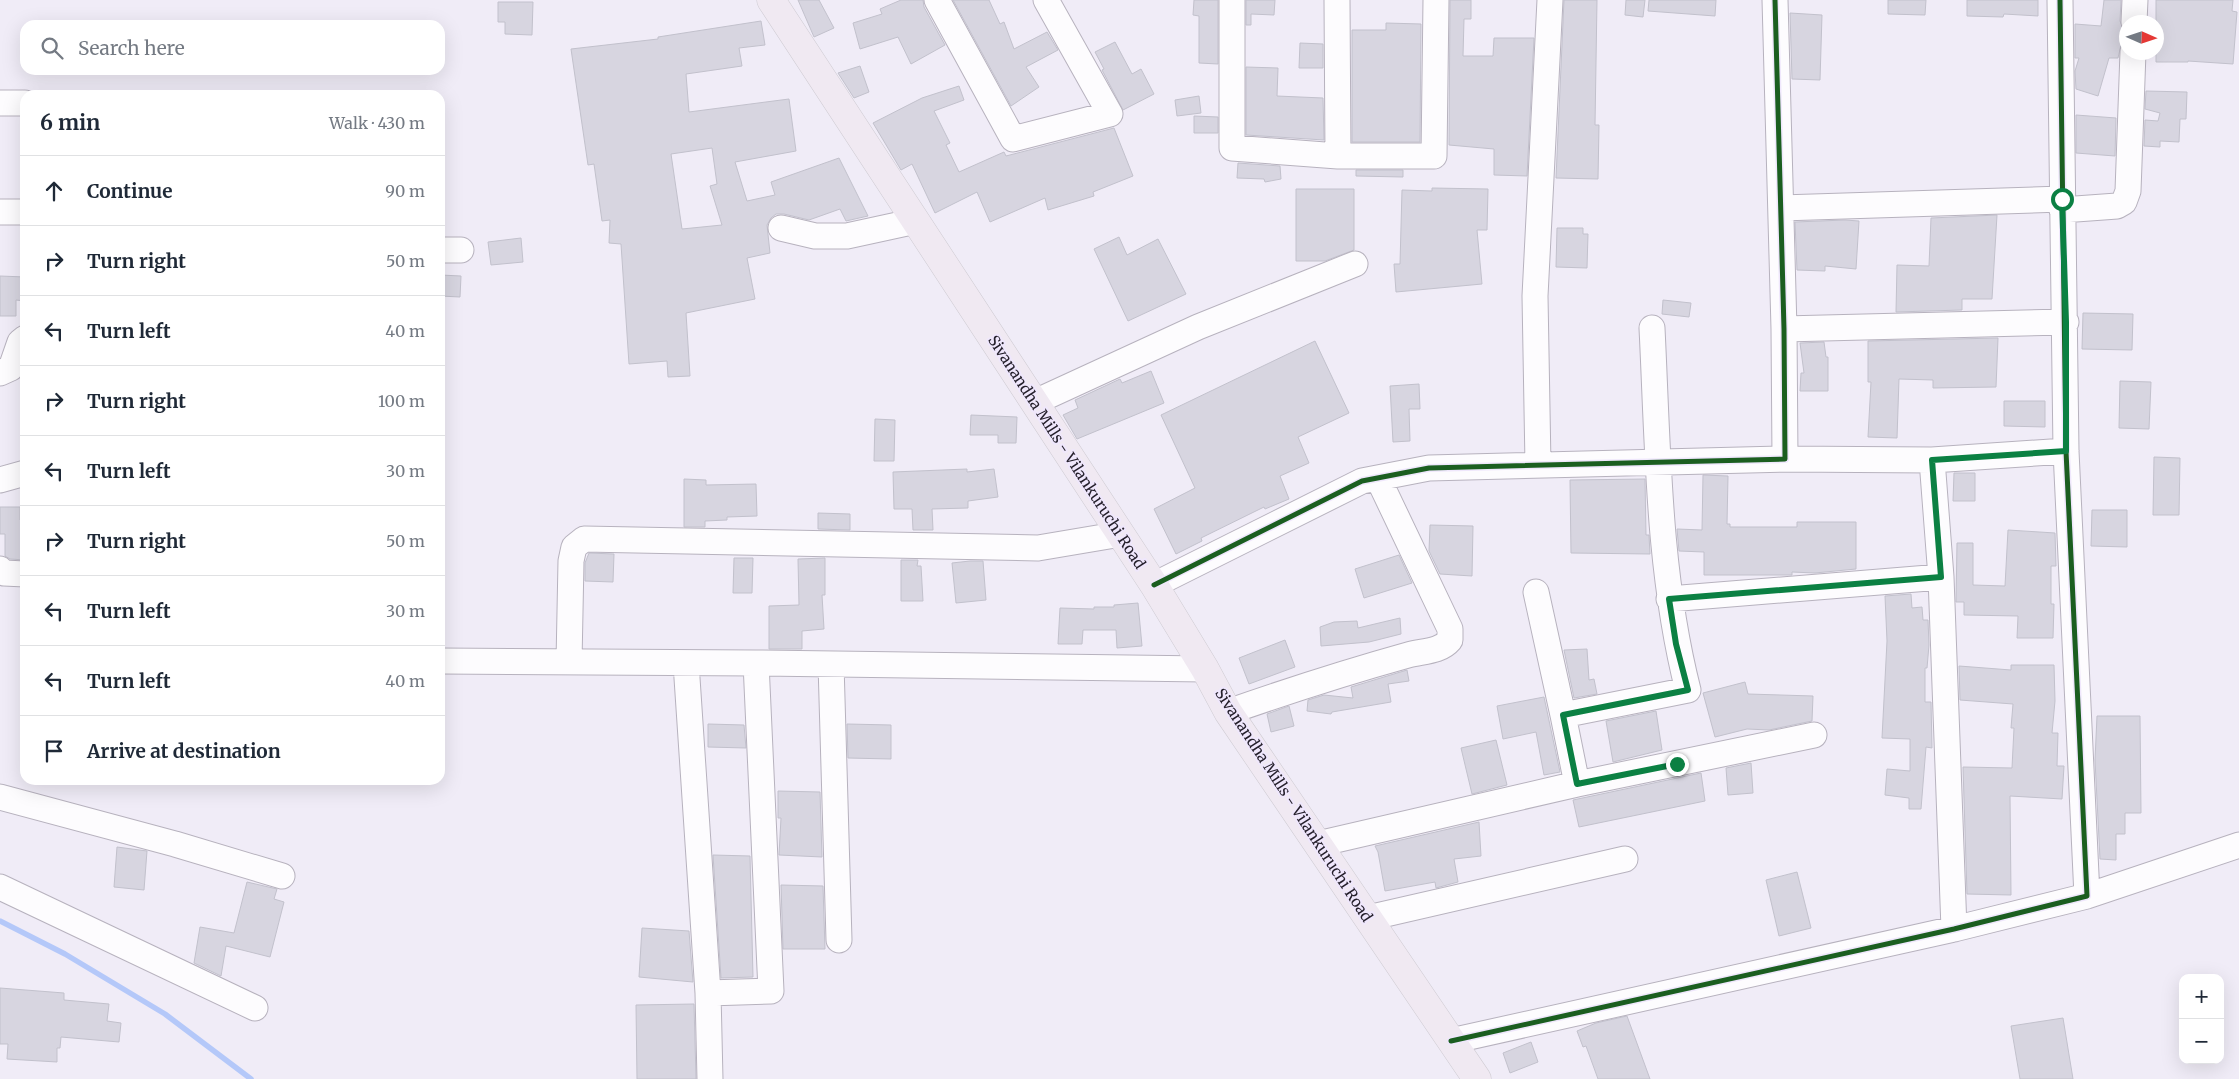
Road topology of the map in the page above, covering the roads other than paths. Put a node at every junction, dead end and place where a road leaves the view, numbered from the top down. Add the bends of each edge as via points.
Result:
1 (771, 0) edge
2 (937, 0) edge
3 (1046, 0) edge
4 (1232, 0) edge
5 (1336, 0) edge
6 (1436, 0) edge
7 (1550, 0) edge
8 (1775, 0) edge
9 (2060, 0) edge
10 (2135, 0) edge
11 (2134, 15) edge
12 (2133, 60) edge
13 (0, 103) edge
14 (20, 103) edge
15 (1338, 156) junction
16 (2062, 204) junction
17 (1780, 208) junction
18 (0, 212) edge
19 (20, 212) edge
20 (916, 221) junction
21 (781, 228) dead end
22 (1355, 264) dead end
23 (2066, 322) junction
24 (1652, 328) dead end
25 (1784, 329) junction
26 (20, 342) edge
27 (0, 373) edge
28 (1035, 402) junction
29 (2066, 451) junction
30 (1785, 459) junction
31 (1932, 460) junction
32 (1659, 461) junction
33 (1538, 465) junction
34 (20, 474) edge
35 (1378, 478) junction
36 (0, 480) edge
37 (1121, 534) junction
38 (0, 569) edge
39 (20, 574) edge
40 (1941, 577) junction
41 (1154, 585) junction
42 (1536, 592) dead end
43 (1669, 599) junction
44 (445, 662) edge
45 (569, 662) junction
46 (686, 663) junction
47 (756, 663) junction
48 (830, 664) junction
49 (1205, 669) junction
50 (1228, 712) junction
51 (1563, 715) junction
52 (1814, 735) dead end
53 (1577, 784) junction
54 (0, 797) edge
55 (1318, 844) junction
56 (2239, 845) edge
57 (1626, 859) dead end
58 (282, 876) dead end
59 (0, 887) edge
60 (2087, 896) junction
61 (1368, 918) junction
62 (1954, 929) junction
63 (839, 940) dead end
64 (708, 993) junction
65 (255, 1008) dead end
66 (1451, 1041) junction
67 (710, 1079) edge
68 (1477, 1079) edge

1 - 20 main road, Sivanandha Mills - Vilankuruchi Road
2 - 3 street via 1013,139 1110,114
4 - 15 street via 1232,148
5 - 15 street
6 - 15 street via 1434,156
7 - 33 street via 1535,296
8 - 17 street
9 - 16 street
10 - 11 street
12 - 16 street via 2128,191 2124,202 2117,206
13 - 14 street
16 - 17 street
16 - 23 street
17 - 25 street
18 - 19 street
20 - 21 street via 847,236 815,236
20 - 28 main road, Sivanandha Mills - Vilankuruchi Road
22 - 28 street via 1198,328
23 - 25 street
23 - 29 street
24 - 32 street
25 - 30 street
26 - 27 street via 11,368
28 - 37 main road, Sivanandha Mills - Vilankuruchi Road
29 - 31 street
29 - 60 street
30 - 31 street
30 - 32 street
31 - 40 street
32 - 33 street
32 - 43 street
33 - 35 street via 1429,468
34 - 36 street
35 - 41 street via 1362,481
35 - 50 street via 1450,629 1450,640 1444,647 1324,678
37 - 41 main road, Sivanandha Mills - Vilankuruchi Road
37 - 45 street via 1038,548 584,539 574,547 571,561
38 - 39 street via 4,573
40 - 43 street
40 - 62 street
41 - 49 main road, Sivanandha Mills - Vilankuruchi Road
42 - 51 street
43 - 51 street via 1688,690
44 - 45 street
45 - 46 street
46 - 47 street
46 - 64 street
47 - 48 street
47 - 64 street via 771,991
48 - 49 street
48 - 63 street
49 - 50 main road, Sivanandha Mills - Vilankuruchi Road
50 - 55 main road, Sivanandha Mills - Vilankuruchi Road
51 - 53 street
52 - 53 street
53 - 55 street
54 - 58 street
55 - 61 main road, Sivanandha Mills - Vilankuruchi Road
56 - 60 street
57 - 61 street
59 - 65 street
60 - 62 street
61 - 66 main road, Sivanandha Mills - Vilankuruchi Road
62 - 66 street
64 - 67 street
66 - 68 main road, Sivanandha Mills - Vilankuruchi Road

